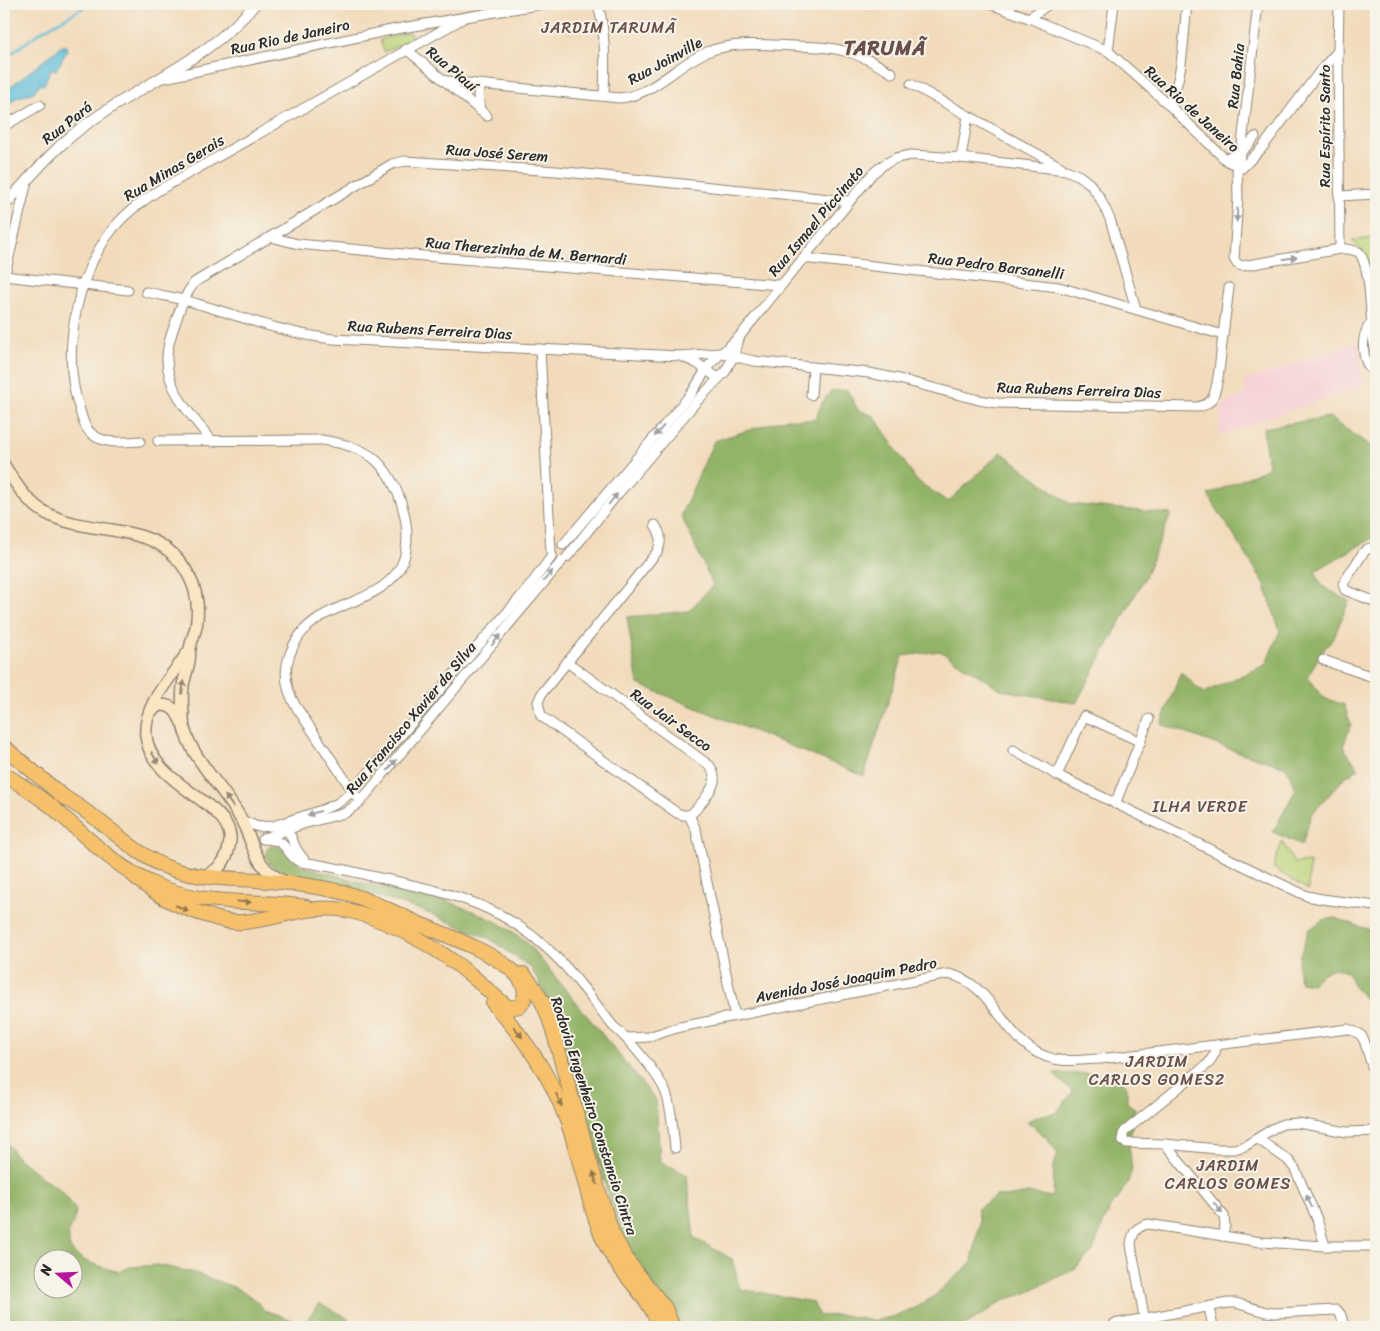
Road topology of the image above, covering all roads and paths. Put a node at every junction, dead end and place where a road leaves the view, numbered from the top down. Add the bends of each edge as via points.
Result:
1 (255, 4) edge
2 (542, 4) edge
3 (598, 4) edge
4 (990, 4) edge
5 (1049, 4) edge
6 (1114, 4) edge
7 (1186, 4) edge
8 (1258, 4) edge
9 (1339, 4) edge
10 (513, 6) edge
11 (1029, 18) junction
12 (462, 19) junction
13 (406, 49) junction
14 (1108, 51) junction
15 (1338, 51) junction
16 (892, 73) dead end
17 (161, 78) junction
18 (446, 81) junction
19 (911, 84) dead end
20 (482, 86) junction
21 (604, 96) junction
22 (40, 105) dead end
23 (1169, 105) junction
24 (968, 116) junction
25 (1245, 121) junction
26 (4, 126) edge
27 (1255, 137) junction
28 (1262, 148) junction
29 (1241, 153) junction
30 (961, 158) junction
31 (1224, 158) junction
32 (1237, 166) junction
33 (1066, 170) junction
34 (27, 181) junction
35 (1376, 194) edge
36 (1339, 196) junction
37 (849, 201) junction
38 (4, 206) edge
39 (271, 237) junction
40 (1340, 249) junction
41 (803, 258) junction
42 (4, 277) edge
43 (83, 285) junction
44 (779, 285) junction
45 (1229, 288) dead end
46 (128, 290) dead end
47 (146, 292) dead end
48 (184, 300) junction
49 (1136, 309) junction
50 (1371, 323) junction
51 (1223, 335) junction
52 (740, 336) junction
53 (540, 349) junction
54 (1376, 352) edge
55 (719, 354) junction
56 (734, 355) junction
57 (680, 356) junction
58 (754, 361) junction
59 (729, 364) junction
60 (813, 367) junction
61 (706, 370) junction
62 (1376, 372) edge
63 (718, 378) junction
64 (810, 395) dead end
65 (140, 441) dead end
66 (158, 441) dead end
67 (213, 442) junction
68 (4, 465) edge
69 (550, 520) junction
70 (655, 525) dead end
71 (574, 530) junction
72 (582, 537) junction
73 (562, 544) junction
74 (1376, 547) edge
75 (551, 555) junction
76 (564, 559) junction
77 (1376, 602) edge
78 (190, 648) junction
79 (1323, 660) dead end
80 (567, 662) junction
81 (1376, 678) edge
82 (150, 712) junction
83 (1149, 719) dead end
84 (184, 727) junction
85 (1141, 742) junction
86 (4, 747) edge
87 (1013, 750) dead end
88 (4, 755) edge
89 (4, 767) edge
90 (4, 774) edge
91 (1057, 775) junction
92 (38, 776) junction
93 (352, 792) junction
94 (59, 794) junction
95 (360, 802) junction
96 (1115, 804) junction
97 (689, 815) junction
98 (242, 820) junction
99 (279, 824) junction
100 (304, 824) junction
101 (287, 830) junction
102 (293, 838) junction
103 (263, 839) junction
104 (254, 852) junction
105 (308, 862) junction
106 (128, 870) junction
107 (203, 876) junction
108 (284, 882) junction
109 (210, 900) junction
110 (1376, 906) edge
111 (323, 910) junction
112 (389, 910) junction
113 (735, 1016) junction
114 (626, 1038) junction
115 (1217, 1045) junction
116 (1376, 1079) edge
117 (1376, 1131) edge
118 (1258, 1139) junction
119 (1165, 1144) junction
120 (675, 1148) dead end
121 (1222, 1236) junction
122 (1326, 1246) junction
123 (1376, 1246) edge
124 (1209, 1307) junction
125 (1144, 1317) junction
126 (1114, 1324) dead end
127 (659, 1327) edge
128 (673, 1327) edge
129 (1146, 1327) edge
130 (1213, 1327) edge
131 (1344, 1327) edge

1 - 17 street, Rua Pará via 224,36
2 - 10 street, Rua Rio de Janeiro
3 - 21 street via 605,60
4 - 11 street, Rua Rio de Janeiro
5 - 11 street
6 - 14 street
7 - 23 street via 1178,80
8 - 25 street, Rua Bahia
9 - 15 street, Rua Espírito Santo
10 - 12 street, Rua Rio de Janeiro
11 - 14 street, Rua Rio de Janeiro
12 - 13 street, Rua Minas Gerais
12 - 17 street, Rua Rio de Janeiro via 396,29
13 - 18 street, Rua Piauí
13 - 43 street, Rua Minas Gerais via 131,209 104,240
14 - 23 street, Rua Rio de Janeiro
15 - 28 street, Rua Rio de Janeiro
15 - 36 street, Rua Espírito Santo
16 - 21 street, Rua Joinville via 867,58 843,50 747,45 707,52 632,97
17 - 34 street, Rua Pará via 90,121 48,156
18 - 20 street, Rua Joinville
18 - 20 street, Rua Piauí via 483,114 478,95
19 - 24 street
20 - 21 street, Rua Joinville
22 - 26 street
23 - 31 street, Rua Rio de Janeiro
24 - 30 street
24 - 33 street
25 - 27 street
25 - 29 street, Rua Bahia
27 - 28 street
27 - 29 street
28 - 32 street, Rua Rio de Janeiro via 1245,166
29 - 31 street
29 - 32 street, Rua Bahia
30 - 33 street, Rua Ismael Piccinato
30 - 37 street, Rua Ismael Piccinato via 911,155 896,158 872,174
31 - 32 street, Rua Rio de Janeiro
32 -> 40 street, Rua Bahia via 1233,252 1237,264 1242,266
33 - 49 street, Rua Ismael Piccinato via 1090,184 1100,198 1110,219
34 - 38 street, Rua Pará
34 - 42 street
35 - 36 street
36 - 40 street, Rua Espírito Santo
37 - 39 street, Rua José Serem via 556,171 405,161 392,164
37 - 41 street, Rua Ismael Piccinato
39 - 44 street, Rua Therezinha de M. Bernardi via 298,244 414,255
39 - 48 street, Rua José Serem via 196,282
40 - 50 street via 1355,250 1363,258
41 - 44 street, Rua Ismael Piccinato
41 - 49 street, Rua Pedro Barsanelli via 1040,283
42 - 43 street
43 - 46 street
43 - 65 street, Rua Minas Gerais via 72,340 75,398 86,428 93,435 110,442
44 - 52 street, Rua Ismael Piccinato
45 - 51 street
47 - 48 street, Rua Rubens Ferreira Dias
48 - 53 street, Rua Rubens Ferreira Dias via 305,336
48 - 67 street, Rua José Serem via 168,343 167,368 181,401
49 - 51 street, Rua Pedro Barsanelli
50 - 54 street
50 - 62 street via 1364,334 1364,349 1367,366
51 - 60 street, Rua Rubens Ferreira Dias via 1215,392 1211,401 1197,407 997,403 870,373
52 - 55 street, Rua Ismael Piccinato
52 - 56 street, Rua Ismael Piccinato
53 - 57 street, Rua Rubens Ferreira Dias
53 - 69 street
55 - 56 street, Rua Rubens Ferreira Dias
55 - 57 street, Rua Rubens Ferreira Dias
55 - 61 street
56 - 58 street, Rua Rubens Ferreira Dias
56 - 59 street, Rua Francisco Xavier da Silva
57 - 61 street
58 - 59 street, Rua Rubens Ferreira Dias
58 - 60 street, Rua Rubens Ferreira Dias
59 - 63 street, Rua Francisco Xavier da Silva
60 - 64 street
61 - 63 street
61 -> 71 street via 691,394
72 -> 63 street, Rua Francisco Xavier da Silva
66 - 67 street
67 - 93 street via 322,440 358,448 383,468 396,490 407,532 407,546 399,570 388,582 317,618 300,633 285,673 295,705
68 - 78 main road via 26,498 51,516 137,534 158,543 175,556 190,578 196,597 196,624
69 - 73 street
69 - 75 street
70 - 80 street via 660,536 657,552
71 - 72 street
71 - 73 street
72 - 76 street, Rua Francisco Xavier da Silva
73 - 75 street via 554,546
73 - 76 street via 568,551
74 - 77 street via 1363,553 1343,584 1349,593
75 - 76 street via 556,561
75 - 93 street, Rua Francisco Xavier da Silva via 529,587
95 -> 76 street, Rua Francisco Xavier da Silva
78 - 82 main road
84 -> 78 main road via 183,684
79 - 81 street
80 - 97 street, Rua Jair Secco via 710,766 714,776 712,786
80 - 97 street via 540,697 538,707 541,716 677,813
82 - 84 main road via 159,705 169,706 178,714
82 -> 107 main road via 146,735 156,761 164,772 224,820 231,837 223,864
83 - 85 street
98 -> 84 main road via 192,748
85 - 91 street via 1084,716
85 - 96 street
86 - 92 main road, Rodovia Engenheiro Constancio Cintra
87 - 91 street
88 - 92 main road
89 - 109 main road via 52,800 126,862 158,880
90 - 106 main road, Rodovia Engenheiro Constancio Cintra via 50,805
91 - 96 street
92 - 94 main road, Rodovia Engenheiro Constancio Cintra
93 - 95 street
93 -> 99 street, Rua Francisco Xavier da Silva via 338,803
94 - 107 main road via 143,856 191,875
94 - 112 main road, Rodovia Engenheiro Constancio Cintra via 134,856 178,877 204,883 330,896
95 - 100 street, Rua Francisco Xavier da Silva via 345,813
96 - 110 street via 1307,896
97 - 113 street via 696,830
98 - 99 street, Rua Francisco Xavier da Silva via 258,827
98 - 104 main road
99 - 101 street
100 - 101 street, Rua Francisco Xavier da Silva
100 - 102 street
101 - 102 street
101 - 103 street, Rua Francisco Xavier da Silva
102 - 105 street via 296,850
103 - 104 street
103 - 105 street via 278,840 296,860
104 - 108 main road via 273,877
105 - 114 street via 438,890 498,913 553,954
106 - 109 main road, Rodovia Engenheiro Constancio Cintra via 164,889
106 -> 111 main road via 142,885 176,905 231,922
107 - 108 main road
108 - 112 main road via 357,896
109 -> 111 main road, Rodovia Engenheiro Constancio Cintra via 288,904
111 - 112 main road via 339,909 358,914 404,932 453,961 509,1008 517,1008 523,1002 526,995 524,986 507,967 474,948
111 -> 127 main road, Rodovia Engenheiro Constancio Cintra via 383,928 439,958 474,985 515,1028 546,1073 567,1119 605,1243 621,1271 649,1305
128 -> 112 main road, Rodovia Engenheiro Constancio Cintra via 665,1308 628,1262 613,1235 545,1007 532,983 488,949
113 - 114 street, Avenida José Joaquim Pedro via 648,1037
113 - 115 street, Avenida José Joaquim Pedro via 948,974 976,986 1013,1034 1045,1057 1100,1059
114 - 120 street via 666,1093
115 - 116 street, Avenida José Joaquim Pedro via 1348,1029 1360,1034 1364,1040
115 - 119 street via 1209,1063 1125,1131 1122,1138 1126,1143
117 - 118 street via 1347,1132 1283,1124
118 - 119 street via 1234,1149
122 -> 118 street via 1294,1169 1288,1160
119 -> 121 street via 1224,1216 1226,1226
121 - 122 street
121 - 125 street via 1148,1224 1135,1230 1131,1245
122 - 123 street
124 - 125 street
124 - 130 street
124 - 131 street via 1236,1303 1275,1314 1333,1310 1340,1312
125 - 126 street
125 - 129 street

